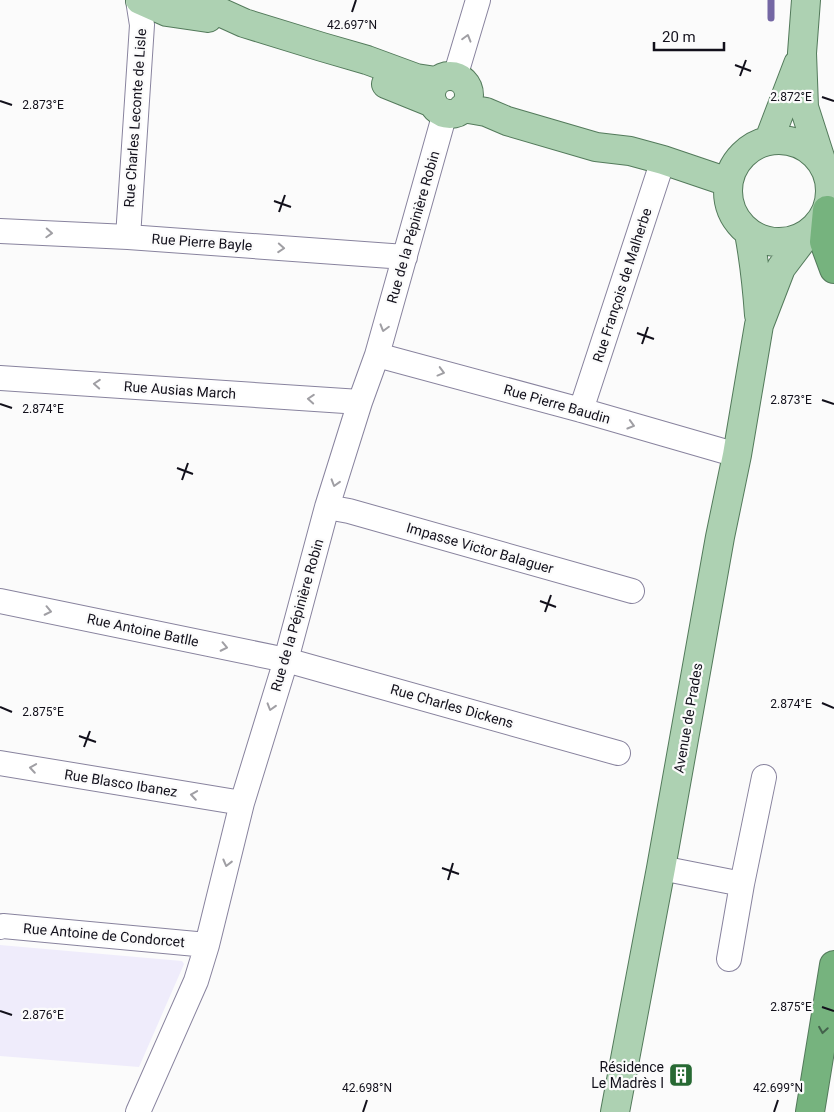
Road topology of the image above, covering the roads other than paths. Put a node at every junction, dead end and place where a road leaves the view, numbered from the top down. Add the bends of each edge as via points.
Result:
1 (139, 0) edge
2 (184, 0) edge
3 (478, 0) edge
4 (806, 0) edge
5 (244, 23) junction
6 (802, 53) junction
7 (450, 95) junction
8 (770, 140) junction
9 (663, 160) junction
10 (821, 160) junction
11 (728, 182) junction
12 (827, 210) junction
13 (0, 231) edge
14 (749, 232) junction
15 (806, 235) junction
16 (128, 237) junction
17 (405, 257) junction
18 (834, 269) edge
19 (759, 325) junction
20 (377, 355) junction
21 (0, 378) edge
22 (360, 402) junction
23 (581, 410) junction
24 (737, 455) junction
25 (328, 507) junction
26 (632, 591) dead end
27 (0, 601) edge
28 (286, 660) junction
29 (618, 753) dead end
30 (0, 763) edge
31 (764, 777) dead end
32 (242, 803) junction
33 (661, 868) junction
34 (742, 884) junction
35 (0, 927) edge
36 (207, 945) junction
37 (729, 959) dead end
38 (834, 965) edge
39 (138, 1112) edge
40 (615, 1112) edge
41 (810, 1112) edge

1 - 5 main road via 166,12
1 - 16 street, Rue Charles Leconte de Lisle via 142,25
2 - 5 main road via 200,3
7 -> 3 street, Rue de la Pépinière Robin
4 - 6 main road
5 - 7 main road via 322,47 373,79
6 - 8 main road
6 - 10 main road via 804,107
7 - 9 main road via 511,107 554,134 596,147 630,151
7 - 17 street, Rue de la Pépinière Robin
8 - 10 main road via 798,142
8 - 11 main road via 753,146 740,157
9 - 11 main road
9 - 23 street, Rue François de Malherbe
10 - 12 main road via 830,182
11 - 14 main road via 731,210
12 - 15 main road via 822,220
12 - 18 highway via 824,242
13 -> 16 street, Rue Pierre Bayle
14 - 15 main road via 762,240 777,242 792,241
14 - 19 main road, Avenue de Prades
15 - 19 main road, Avenue de Prades via 781,268
16 -> 17 street, Rue Pierre Bayle
17 -> 20 street, Rue de la Pépinière Robin
19 - 24 main road, Avenue de Prades
20 - 22 street, Rue de la Pépinière Robin
20 -> 23 street, Rue Pierre Baudin
22 -> 21 street, Rue Ausias March
22 -> 25 street, Rue de la Pépinière Robin
23 -> 24 street, Rue Pierre Baudin
24 - 33 main road, Avenue de Prades
25 - 26 street, Impasse Victor Balaguer
25 - 28 street, Rue de la Pépinière Robin
27 -> 28 street, Rue Antoine Batlle
28 - 29 street, Rue Charles Dickens
28 -> 32 street, Rue de la Pépinière Robin
32 -> 30 street, Rue Blasco Ibanez
31 - 34 street
32 -> 36 street, Rue de la Pépinière Robin
33 - 34 street
33 - 40 main road, Avenue de Prades
34 - 37 street
35 - 36 street, Rue Antoine de Condorcet
36 - 39 street, Rue de la Pépinière Robin via 196,981
38 -> 41 highway

